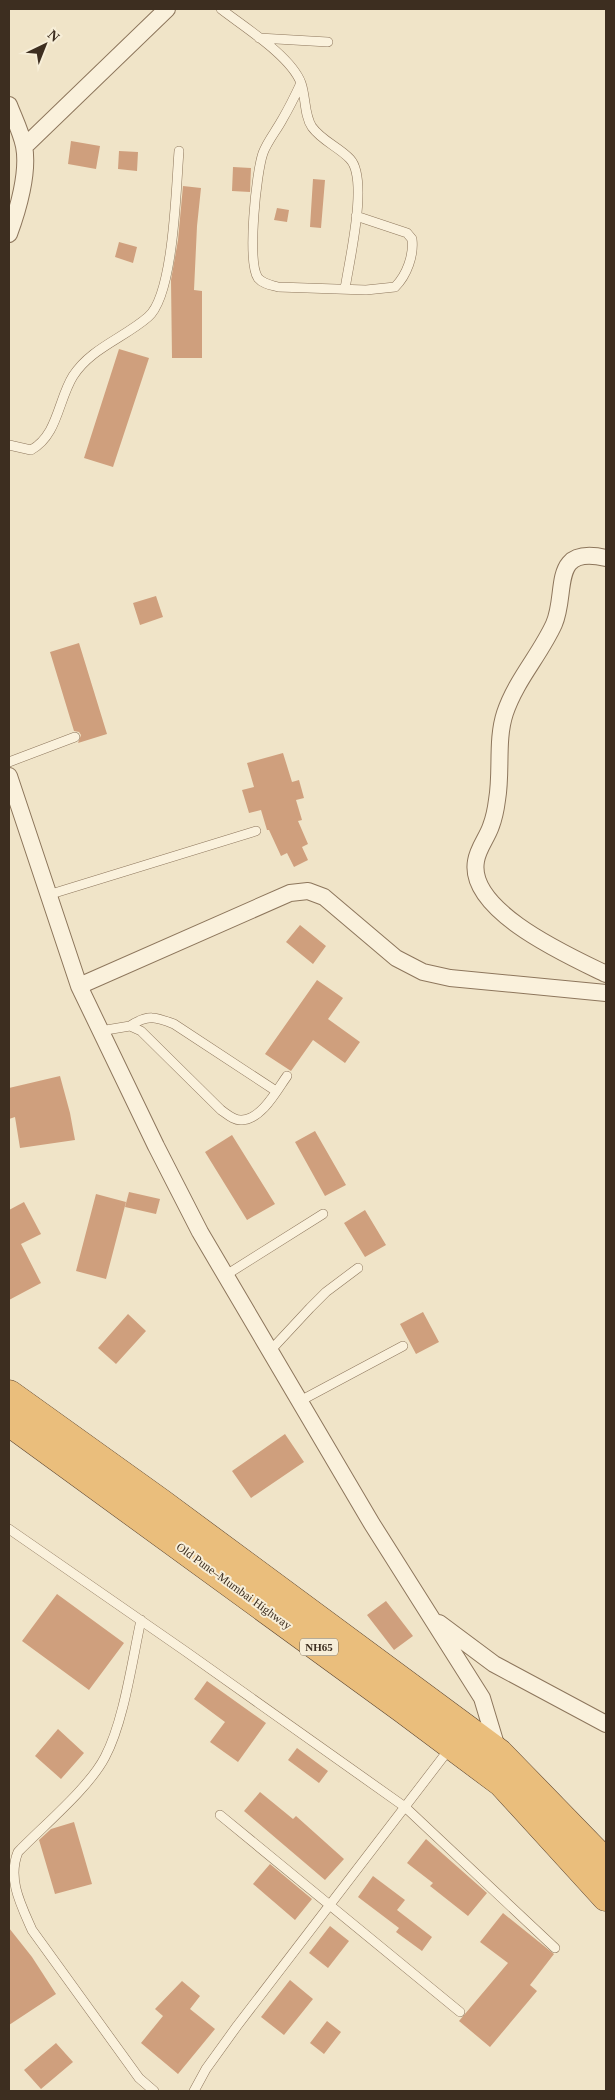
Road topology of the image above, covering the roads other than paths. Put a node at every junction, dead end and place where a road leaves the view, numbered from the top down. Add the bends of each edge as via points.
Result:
1 (167, 9) edge
2 (221, 9) edge
3 (259, 38) junction
4 (328, 42) dead end
5 (301, 83) junction
6 (9, 105) edge
7 (24, 147) junction
8 (179, 151) dead end
9 (356, 216) junction
10 (9, 234) edge
11 (345, 289) junction
12 (9, 446) edge
13 (606, 558) edge
14 (75, 737) dead end
15 (9, 762) edge
16 (9, 776) edge
17 (256, 831) dead end
18 (48, 895) junction
19 (606, 974) edge
20 (79, 986) junction
21 (606, 993) edge
22 (130, 1026) junction
23 (100, 1031) junction
24 (287, 1076) dead end
25 (276, 1091) junction
26 (323, 1214) dead end
27 (358, 1268) dead end
28 (226, 1275) junction
29 (403, 1346) dead end
30 (270, 1351) junction
31 (9, 1394) edge
32 (300, 1402) junction
33 (9, 1422) edge
34 (9, 1528) edge
35 (431, 1617) junction
36 (141, 1620) junction
37 (606, 1724) edge
38 (452, 1746) junction
39 (499, 1753) junction
40 (502, 1783) junction
41 (405, 1808) junction
42 (220, 1815) dead end
43 (606, 1863) edge
44 (606, 1897) edge
45 (330, 1904) junction
46 (555, 1948) dead end
47 (460, 2012) dead end
48 (154, 2091) edge
49 (194, 2091) edge

1 - 7 street
2 - 3 lane
3 - 4 lane
3 - 5 lane via 292,67
5 - 9 lane via 312,127 351,160 357,170
5 - 11 lane via 264,152 258,170 254,269 259,279 278,287
6 - 7 street
7 - 10 street via 22,194
8 - 12 lane via 169,258 157,306 149,316 88,358 73,376 48,435 41,444 31,450
9 - 11 lane
9 - 11 lane via 407,233 412,239 412,246 406,272 395,287
13 - 19 street via 576,558 568,564 562,576 560,603 554,623 515,687 504,716 492,826 476,860 476,878 493,904 529,932
14 - 15 lane
16 - 18 street
17 - 18 lane
18 - 20 street
20 - 21 street via 290,893 308,891 324,897 396,958 423,972 459,979
20 - 23 street
22 - 23 lane
22 - 25 lane via 149,1017 174,1024
22 - 25 lane via 141,1032 232,1118 253,1117
23 - 28 street via 200,1232
24 - 25 lane
26 - 28 lane
27 - 30 lane via 321,1297
28 - 30 street
29 - 32 lane
30 - 32 street
31 - 39 highway, Old Pune–Mumbai Highway / NH65
32 - 35 street
33 - 38 highway, Old Pune–Mumbai Highway / NH65
34 - 36 lane
35 - 37 street via 494,1664
35 - 39 street via 482,1698
36 - 41 lane
36 - 48 lane via 118,1725 106,1755 88,1780 18,1852 13,1864 20,1904 32,1930 138,2078
38 - 40 highway, Old Pune–Mumbai Highway / NH65
38 - 41 lane
39 - 40 street
39 - 43 highway, Old Pune–Mumbai Highway / NH65
40 - 44 highway, Old Pune–Mumbai Highway / NH65
41 - 45 lane
41 - 46 lane
42 - 45 lane
45 - 47 lane
45 - 49 lane via 206,2069

